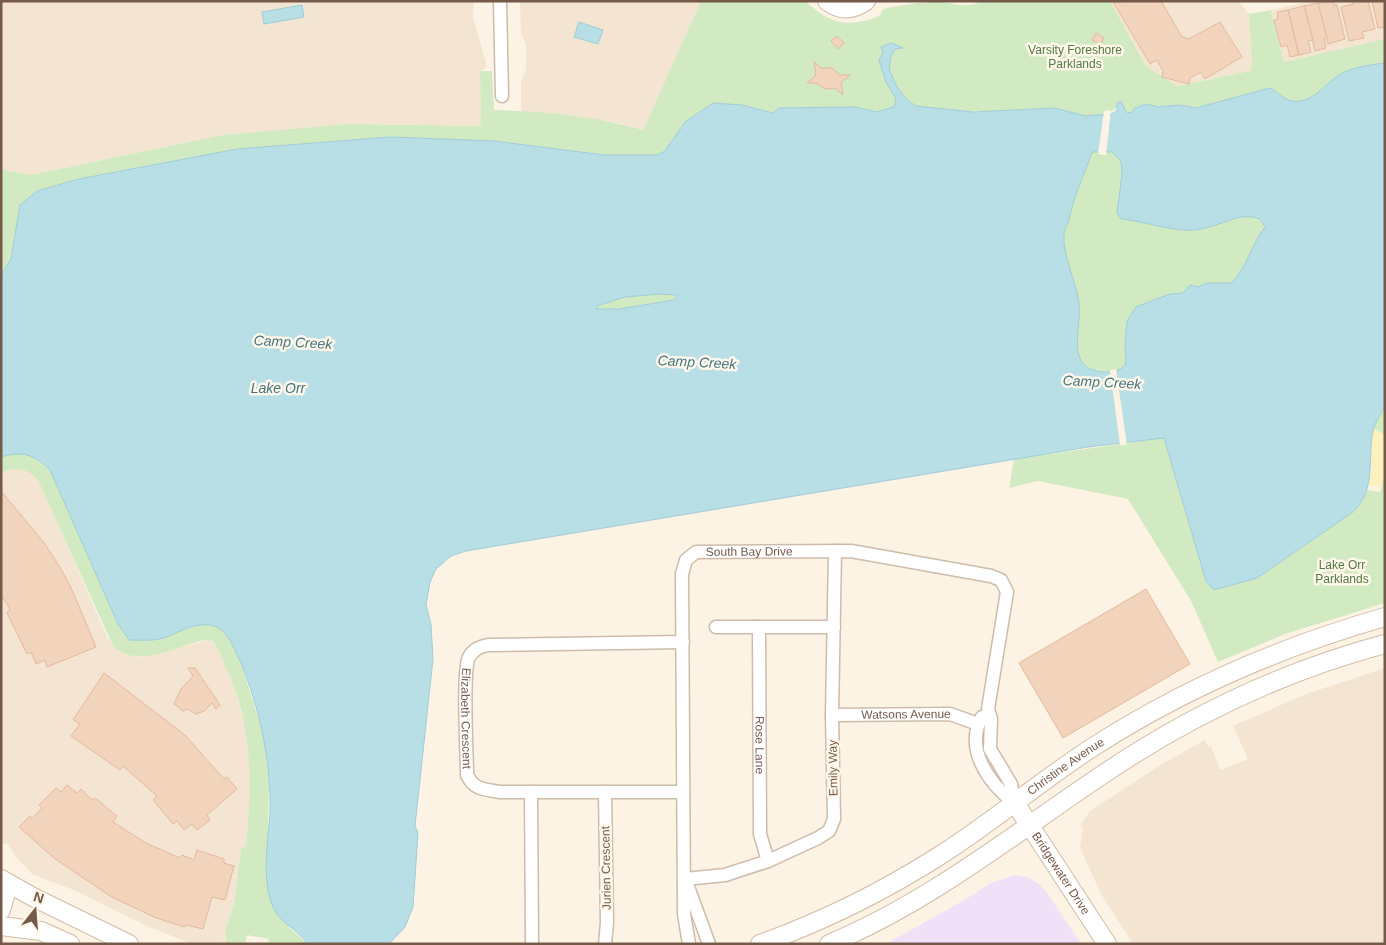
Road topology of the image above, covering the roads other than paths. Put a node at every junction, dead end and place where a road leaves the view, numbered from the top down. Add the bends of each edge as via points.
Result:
1 (500, 1) edge
2 (827, 1) edge
3 (866, 1) edge
4 (502, 96) dead end
5 (835, 551) junction
6 (1385, 617) edge
7 (716, 627) dead end
8 (834, 627) junction
9 (759, 628) junction
10 (683, 642) junction
11 (1385, 644) edge
12 (988, 709) junction
13 (832, 715) junction
14 (978, 724) junction
15 (531, 792) junction
16 (605, 792) junction
17 (683, 792) junction
18 (1015, 803) junction
19 (1028, 826) junction
20 (768, 861) junction
21 (685, 879) junction
22 (1, 880) edge
23 (1, 910) edge
24 (1, 926) edge
25 (70, 944) edge
26 (129, 944) edge
27 (532, 944) edge
28 (605, 944) edge
29 (689, 944) edge
30 (709, 944) edge
31 (760, 944) edge
32 (829, 944) edge
33 (1107, 944) edge

1 - 4 street
2 - 3 main road via 842,9 851,9
5 - 8 street, Emily Way
5 - 10 street, South Bay Drive via 704,550 690,556 682,574
5 - 12 street, South Bay Drive via 851,551 1001,580 1007,592
6 - 18 main road, Christine Avenue via 1274,654 1173,700 1091,748
7 - 9 street
8 - 9 street
8 - 13 street, Emily Way
9 - 20 street, Rose Lane via 760,834
10 - 15 street, Elizabeth Crescent via 568,642 477,647 468,658 466,682 467,775 478,788
10 - 17 street, South Bay Drive
11 - 19 main road via 1319,664 1219,705 1144,748
12 - 14 street, South Bay Drive
12 - 18 street, South Bay Drive via 990,749 1011,784
13 - 14 street, Watsons Avenue via 950,714
13 - 20 street, Emily Way via 834,819 830,830
14 - 18 street, South Bay Drive via 975,746 979,758 1000,792
15 - 16 street, Elizabeth Crescent
15 - 27 street
16 - 17 street, Elizabeth Crescent
16 - 28 street, Jurien Crescent
17 - 21 street, South Bay Drive
18 - 19 main road, Bridgewater Drive
18 - 31 main road, Christine Avenue via 898,880
19 - 32 main road via 948,881
19 - 33 main road, Bridgewater Drive
20 - 21 street, Emily Way via 725,875
21 - 29 street, South Bay Drive via 684,914
21 - 30 street, South Bay Drive
22 - 23 main road via 4,896
22 - 26 main road
24 - 25 main road via 41,931

